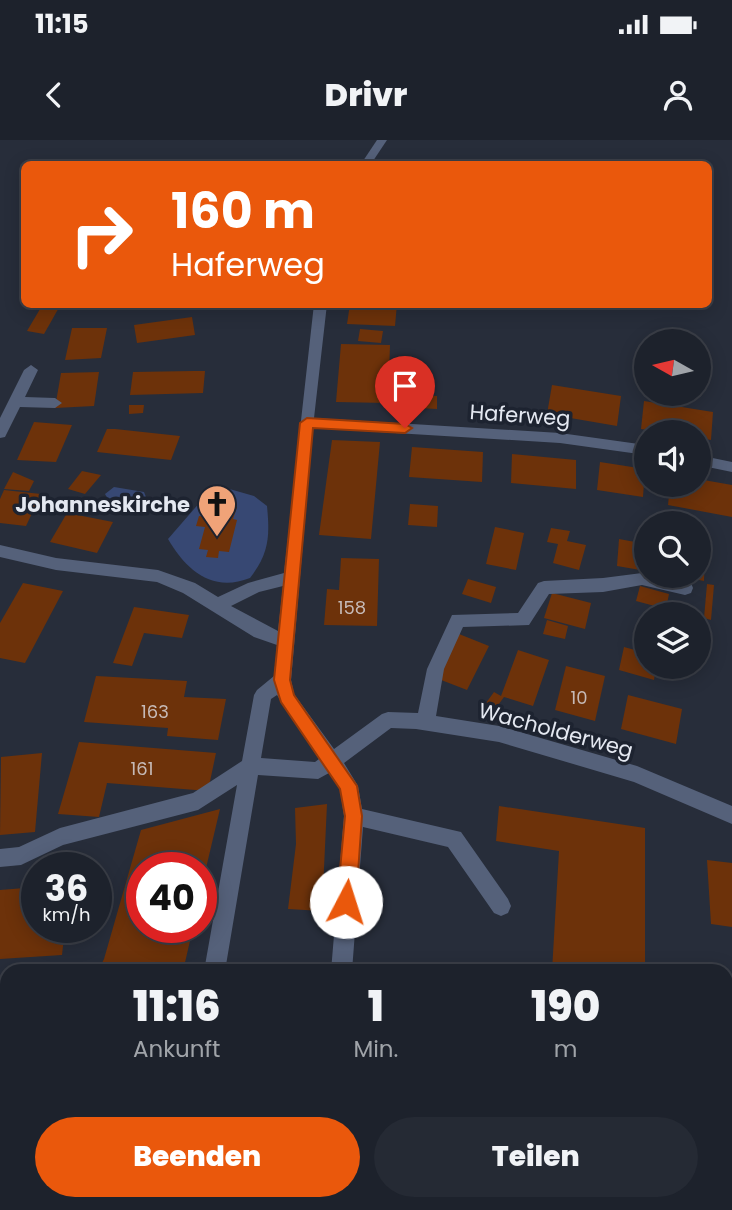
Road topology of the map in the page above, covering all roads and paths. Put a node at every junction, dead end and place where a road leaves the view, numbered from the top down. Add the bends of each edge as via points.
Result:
1 (382, 140) edge
2 (368, 161) edge
3 (321, 308) edge
4 (31, 370) dead end
5 (16, 402) junction
6 (55, 403) dead end
7 (307, 423) junction
8 (0, 433) edge
9 (634, 448) edge
10 (711, 463) edge
11 (732, 467) edge
12 (0, 551) edge
13 (293, 578) junction
14 (634, 580) edge
15 (218, 606) junction
16 (285, 639) junction
17 (282, 680) junction
18 (426, 722) junction
19 (332, 760) junction
20 (250, 766) junction
21 (732, 815) edge
22 (354, 816) junction
23 (0, 858) edge
24 (501, 906) dead end
25 (215, 964) edge
26 (342, 964) edge

1 - 2 street
3 - 7 street
4 - 5 street
5 - 6 street
5 - 8 street
7 - 9 street, Haferweg via 560,438
7 - 13 street
10 - 11 street
12 - 15 street via 56,564 158,576
13 - 15 street via 272,580
13 - 16 street
14 - 18 street via 544,588 523,620 457,620 430,681
15 - 16 street via 260,632
16 - 17 street
17 - 19 street via 286,697
17 - 20 street via 264,695
18 - 19 street, Wacholderweg via 388,720
18 - 21 street, Wacholderweg via 499,734 637,774
19 - 20 street, Wacholderweg via 318,771
19 - 22 street via 349,786
20 - 23 street via 198,801 60,837 21,856
20 - 25 street
22 - 24 street via 454,839
22 - 26 street

